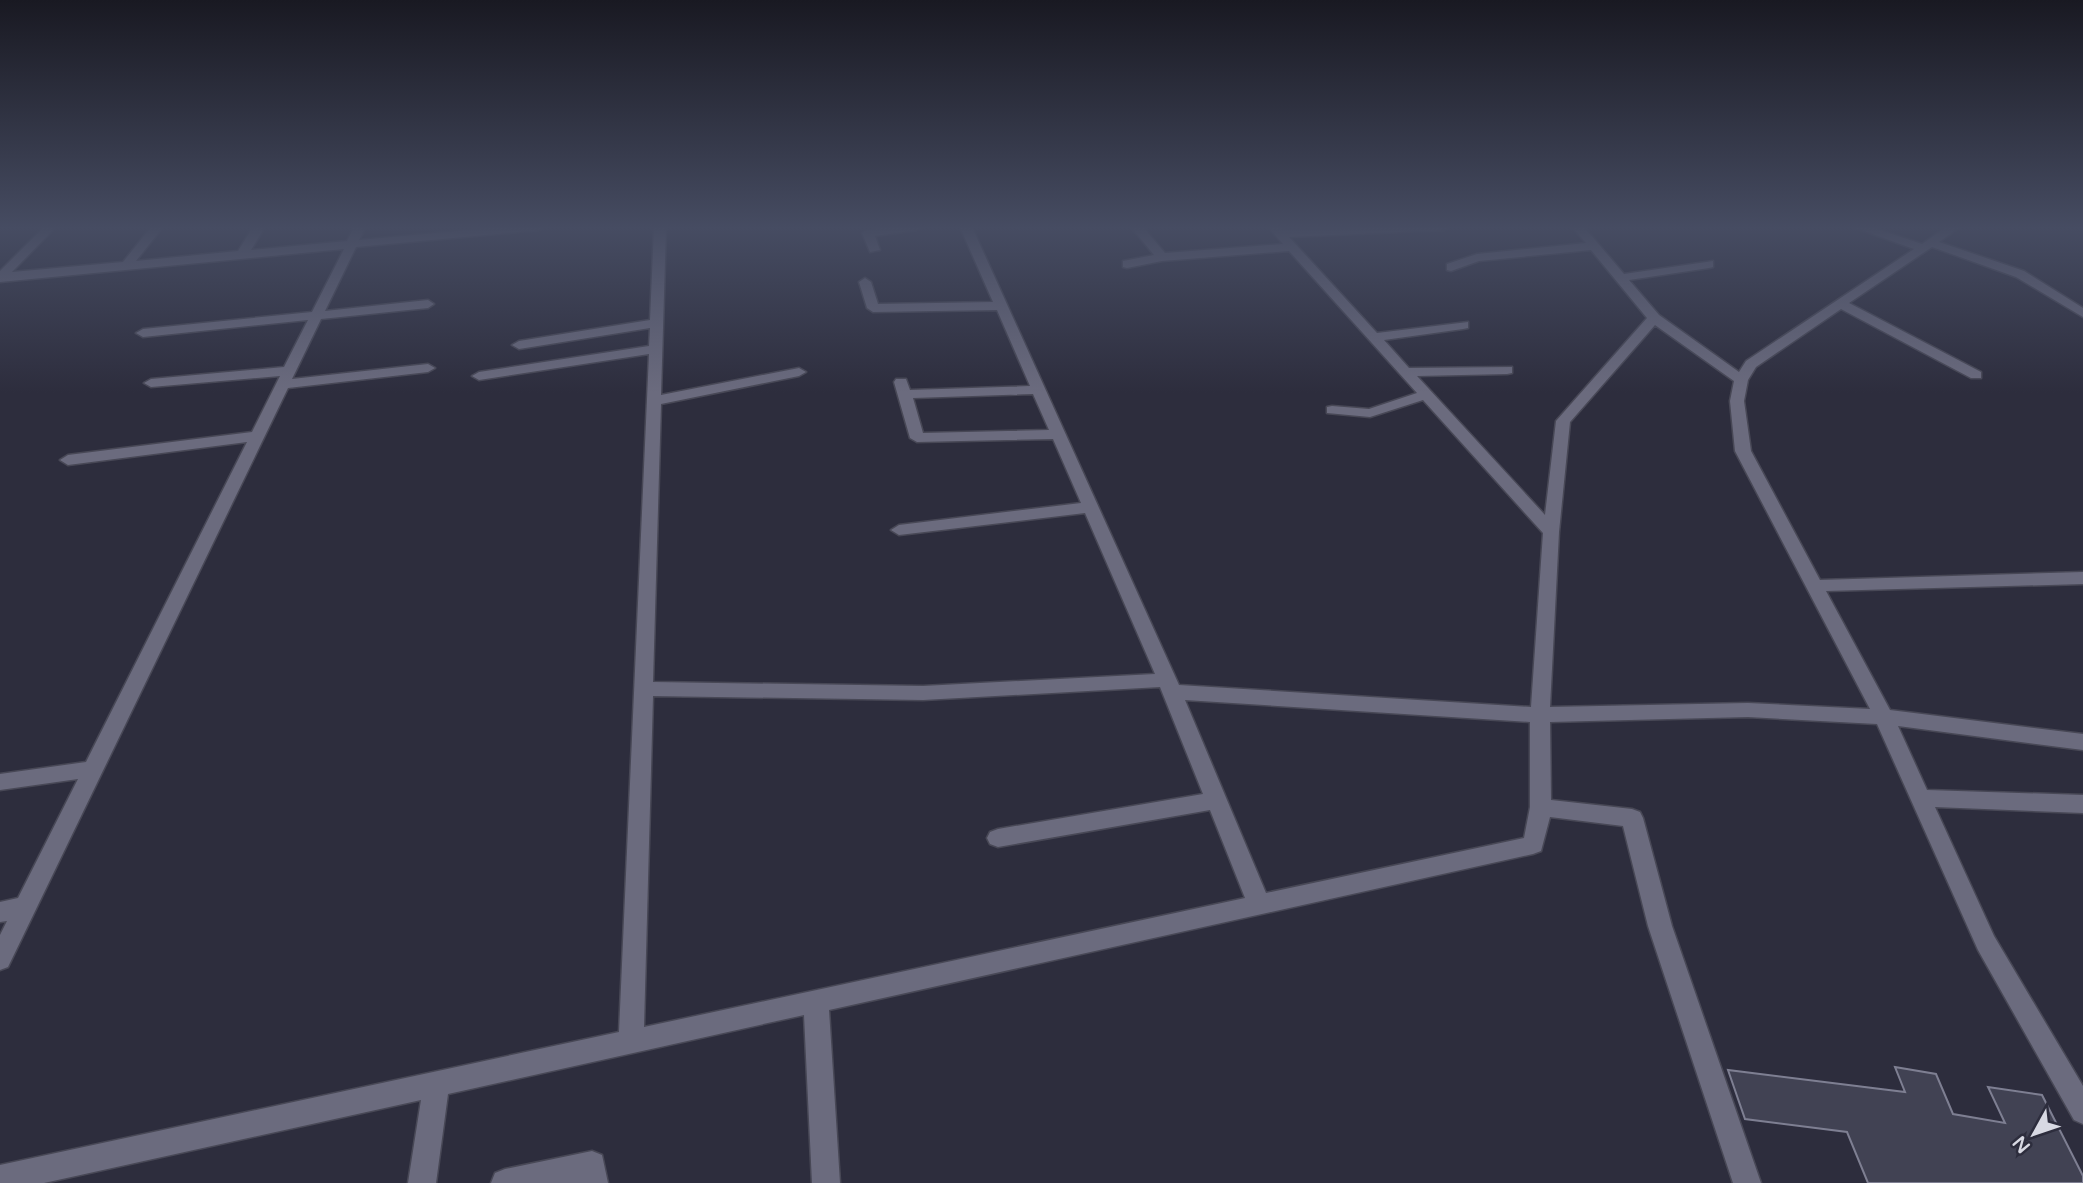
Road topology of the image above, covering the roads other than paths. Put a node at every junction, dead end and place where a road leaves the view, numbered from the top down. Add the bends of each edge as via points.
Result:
1 (334, 282) edge
2 (658, 282) edge
3 (865, 282) dead end
4 (990, 282) edge
5 (1324, 282) edge
6 (1625, 282) edge
7 (1873, 282) edge
8 (2033, 282) edge
9 (428, 304) dead end
10 (1841, 304) junction
11 (1001, 306) junction
12 (2083, 313) edge
13 (317, 316) junction
14 (1654, 318) junction
15 (657, 323) junction
16 (1463, 325) dead end
17 (142, 333) dead end
18 (1374, 337) junction
19 (519, 345) dead end
20 (656, 349) junction
21 (428, 368) dead end
22 (1507, 370) dead end
23 (799, 372) dead end
24 (1406, 372) junction
25 (1976, 375) dead end
26 (479, 376) dead end
27 (286, 378) junction
28 (1741, 380) junction
29 (151, 383) dead end
30 (1039, 390) junction
31 (1426, 394) junction
32 (654, 401) junction
33 (1332, 410) dead end
34 (1058, 434) junction
35 (258, 436) junction
36 (68, 460) dead end
37 (1091, 507) junction
38 (899, 530) dead end
39 (1551, 532) junction
40 (2083, 578) edge
41 (1815, 586) junction
42 (1167, 686) junction
43 (644, 690) junction
44 (1541, 715) junction
45 (1884, 717) junction
46 (2083, 741) edge
47 (94, 769) junction
48 (0, 782) edge
49 (1921, 799) junction
50 (1215, 801) junction
51 (2083, 804) edge
52 (1541, 807) junction
53 (998, 838) dead end
54 (1259, 904) junction
55 (26, 907) junction
56 (0, 912) edge
57 (0, 959) edge
58 (816, 1000) junction
59 (631, 1040) junction
60 (436, 1083) junction
61 (2083, 1111) edge
62 (0, 1179) edge
63 (422, 1183) edge
64 (505, 1183) edge
65 (594, 1183) edge
66 (826, 1183) edge
67 (1747, 1183) edge

1 - 13 street
2 - 15 street
3 - 11 street via 873,308
4 - 11 street
5 - 18 street
6 - 14 street
7 - 10 street
8 - 12 street
9 - 13 street
10 - 25 street
10 - 28 street via 1751,364
11 - 30 street
13 - 17 street
13 - 27 street
14 - 28 street
14 - 39 street via 1563,421
15 - 19 street
15 - 20 street
16 - 18 street
18 - 24 street
20 - 26 street
20 - 32 street
21 - 27 street
22 - 24 street
23 - 32 street
24 - 31 street
27 - 29 street
27 - 35 street
28 - 41 street via 1737,401 1743,451
30 - 34 street
30 - 34 street via 903,388 917,438
31 - 33 street via 1370,413
31 - 39 street
32 - 43 street
34 - 37 street
35 - 36 street
35 - 47 street
37 - 38 street
37 - 42 street
39 - 44 street
40 - 41 street
41 - 45 street
42 - 43 street via 923,693
42 - 44 street
42 - 50 street
43 - 59 street
44 - 45 street via 1748,710
44 - 52 street
45 - 46 street
45 - 49 street
47 - 48 street
47 - 55 street
49 - 51 street
49 - 61 street via 1986,943
50 - 53 street
50 - 54 street
52 - 54 street via 1534,845
52 - 67 street via 1632,818 1660,926
54 - 58 street
55 - 56 street
55 - 57 street
58 - 59 street
58 - 66 street
59 - 60 street
60 - 62 street
60 - 63 street
64 - 65 street via 592,1165

